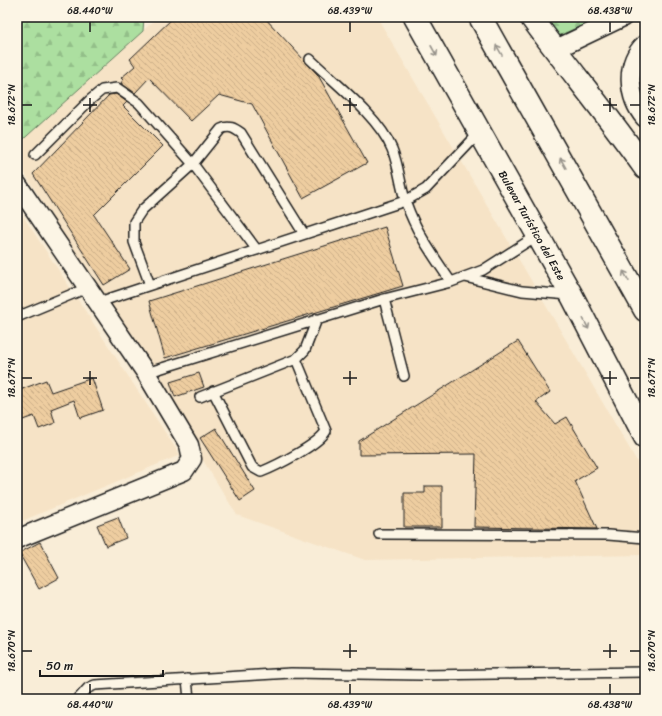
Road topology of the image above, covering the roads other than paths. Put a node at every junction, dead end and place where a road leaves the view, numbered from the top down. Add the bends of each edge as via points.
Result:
1 (415, 17) edge
2 (480, 17) edge
3 (531, 17) edge
4 (623, 17) edge
5 (645, 44) edge
6 (554, 50) junction
7 (310, 59) dead end
8 (645, 118) edge
9 (480, 132) junction
10 (35, 155) dead end
11 (193, 164) junction
12 (645, 168) edge
13 (17, 184) edge
14 (405, 201) junction
15 (304, 234) junction
16 (538, 235) junction
17 (258, 250) junction
18 (465, 277) junction
19 (451, 282) junction
20 (150, 285) junction
21 (91, 295) junction
22 (572, 296) junction
23 (384, 299) junction
24 (645, 310) edge
25 (17, 317) edge
26 (317, 319) junction
27 (296, 360) junction
28 (146, 373) junction
29 (404, 376) dead end
30 (213, 391) junction
31 (200, 397) dead end
32 (645, 436) edge
33 (380, 534) dead end
34 (645, 538) edge
35 (17, 539) edge
36 (645, 672) edge
37 (187, 679) junction
38 (78, 699) edge
39 (190, 699) edge

1 -> 9 main road, Bulevar Turístico del Este
24 -> 2 main road
3 - 6 main road
4 - 6 street
5 - 8 street via 634,61 630,77 632,94 638,110
6 - 12 main road
7 - 14 lane via 371,118 384,135 392,149
9 - 14 lane via 426,189
9 - 16 main road, Bulevar Turístico del Este
10 - 11 lane via 102,90 118,88 139,103
11 - 15 lane via 220,129 232,127 241,134
11 - 17 lane
11 - 20 lane via 142,210 134,222 134,242
13 - 21 street
14 - 15 lane
14 - 19 lane via 418,232
15 - 17 lane
16 - 18 lane via 482,270
16 - 22 main road, Bulevar Turístico del Este
17 - 20 lane
18 - 19 lane
18 - 22 lane via 522,291
19 - 23 lane
20 - 21 lane
21 - 25 lane
21 - 28 street
22 -> 32 main road, Bulevar Turístico del Este
23 - 26 lane
23 - 29 lane
26 - 27 lane via 305,350
26 - 28 lane
27 - 30 lane
27 - 30 lane via 326,431 312,444 261,472 252,467
28 - 35 street via 189,445 192,459 184,471
30 - 31 lane
33 - 34 lane via 608,535
36 - 37 lane via 499,675 291,673
37 - 38 lane via 95,685 88,688
37 - 39 lane

